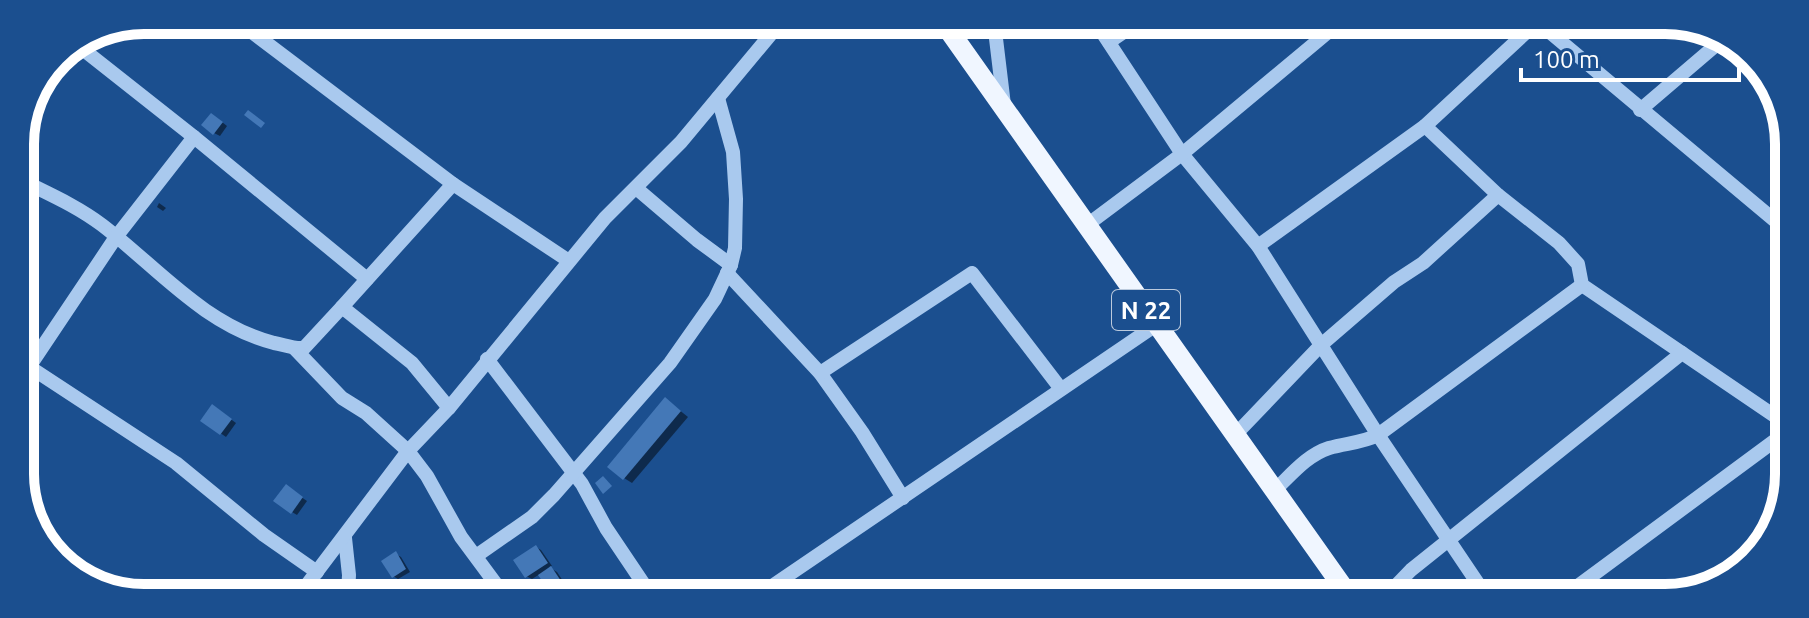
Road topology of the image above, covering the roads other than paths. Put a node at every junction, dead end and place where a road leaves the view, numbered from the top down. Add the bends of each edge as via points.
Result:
1 (255, 34) edge
2 (771, 34) edge
3 (951, 34) edge
4 (995, 34) edge
5 (1104, 34) edge
6 (1121, 34) edge
7 (1326, 34) edge
8 (1526, 34) edge
9 (1549, 34) edge
10 (1109, 42) junction
11 (1715, 46) edge
12 (85, 51) edge
13 (718, 98) junction
14 (1640, 110) junction
15 (1005, 112) junction
16 (1425, 126) junction
17 (194, 137) junction
18 (1182, 154) junction
19 (453, 184) junction
20 (34, 186) edge
21 (636, 188) junction
22 (1498, 195) junction
23 (1775, 221) edge
24 (1087, 225) junction
25 (116, 237) junction
26 (1258, 246) junction
27 (569, 261) junction
28 (729, 269) junction
29 (367, 279) junction
30 (1582, 285) junction
31 (342, 307) junction
32 (1156, 325) junction
33 (1321, 345) junction
34 (295, 349) junction
35 (34, 351) edge
36 (1682, 353) junction
37 (487, 359) junction
38 (34, 370) edge
39 (820, 373) junction
40 (1061, 389) junction
41 (449, 408) junction
42 (1775, 416) edge
43 (1235, 435) junction
44 (1378, 435) junction
45 (1775, 440) edge
46 (408, 451) junction
47 (573, 471) junction
48 (1275, 490) junction
49 (903, 498) junction
50 (345, 538) junction
51 (1448, 540) junction
52 (476, 556) junction
53 (317, 572) junction
54 (308, 584) edge
55 (349, 584) edge
56 (496, 584) edge
57 (644, 584) edge
58 (775, 584) edge
59 (1341, 584) edge
60 (1398, 584) edge
61 (1478, 584) edge
62 (1581, 584) edge

1 - 19 street
2 - 13 street
3 - 15 main road, N 22
4 - 15 street
5 - 10 street
6 - 10 street
7 - 18 street
8 - 16 street
9 - 14 street
10 - 18 street
11 - 14 street
12 - 17 street
13 - 21 street
13 - 28 street via 733,152 735,248
14 - 23 street
15 - 24 main road, N 22
16 - 22 street
16 - 26 street
17 - 25 street
17 - 29 street
18 - 24 street
18 - 26 street
19 - 27 street
19 - 29 street
20 - 25 street via 72,204
21 - 27 street
21 - 28 street
22 - 30 street via 1559,243 1578,264
22 - 33 street
24 - 32 main road, N 22
25 - 34 street via 216,317 257,339
25 - 35 street
26 - 33 street
27 - 37 street
28 - 39 street
28 - 47 street via 702,320 670,363
29 - 31 street
30 - 36 street
30 - 44 street
31 - 34 street via 309,344
31 - 41 street via 412,363
32 - 40 street
32 - 43 main road, N 22
33 - 43 street
33 - 44 street
34 - 46 street via 342,398
36 - 42 street
36 - 51 street
37 - 41 street
37 - 47 street
38 - 53 street via 176,463
39 - 40 street via 972,273
39 - 49 street
40 - 49 street
41 - 46 street
43 - 48 main road, N 22
44 - 48 street via 1310,457
44 - 51 street
45 - 62 street
46 - 50 street
46 - 52 street
47 - 52 street via 532,517
47 - 57 street
48 - 59 main road, N 22
49 - 58 street
50 - 53 street
50 - 55 street
51 - 60 street
51 - 61 street
52 - 56 street
53 - 54 street

